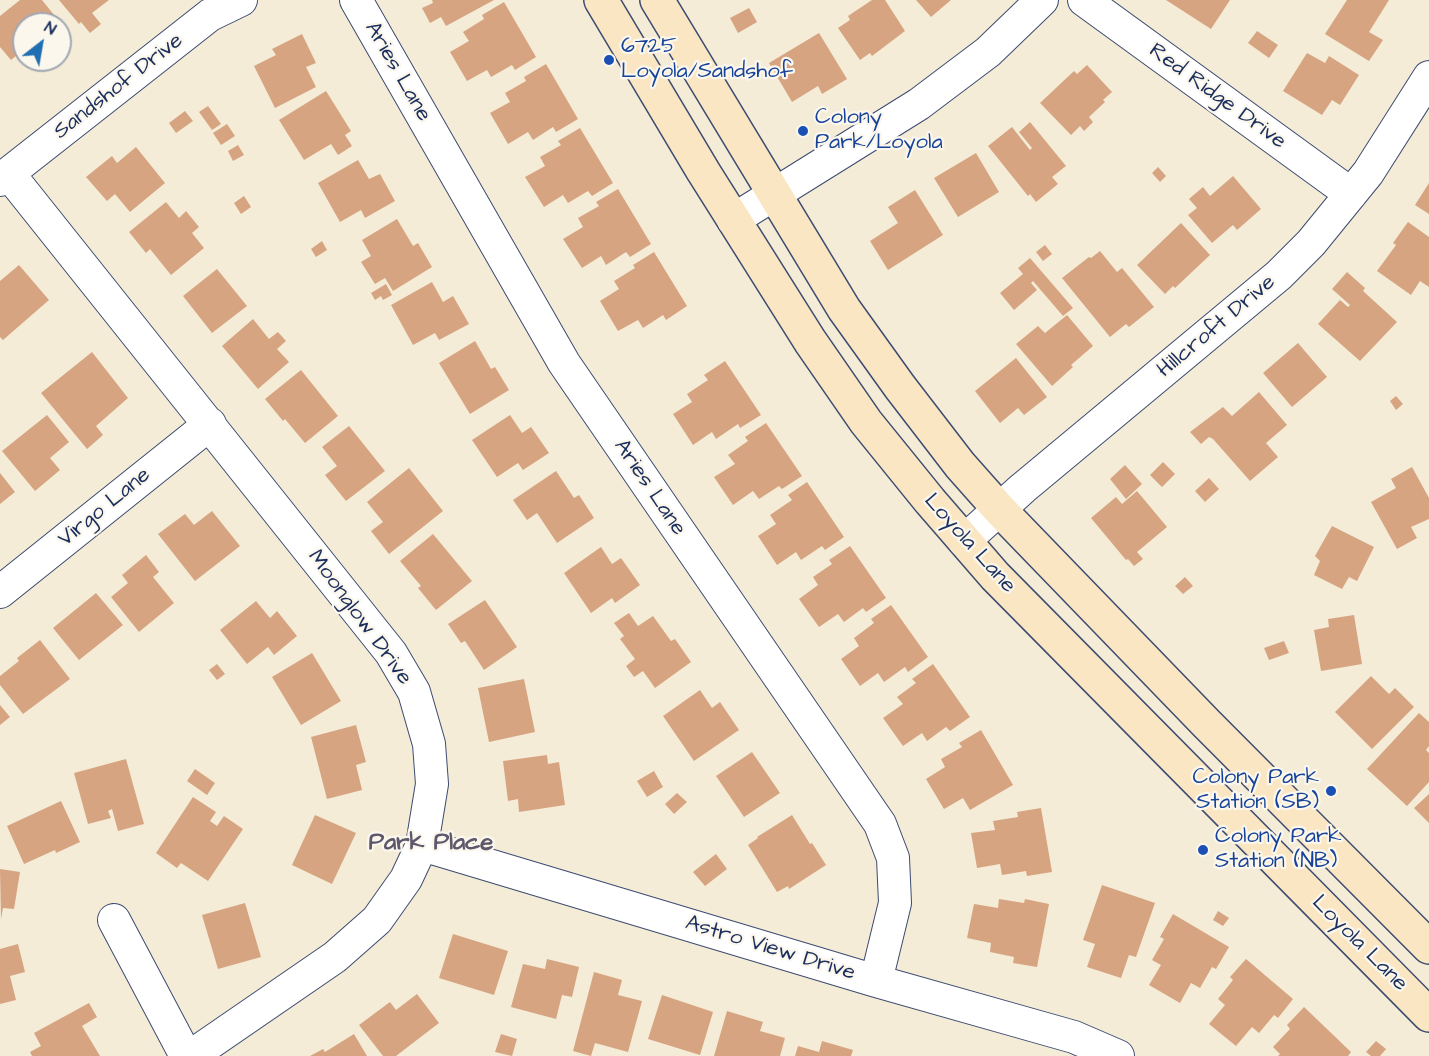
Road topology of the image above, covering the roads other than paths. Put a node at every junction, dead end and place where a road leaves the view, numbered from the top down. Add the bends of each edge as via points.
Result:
1 (241, 0) edge
2 (356, 0) edge
3 (602, 0) edge
4 (657, 0) edge
5 (1042, 0) edge
6 (1084, 0) edge
7 (1429, 77) edge
8 (4, 177) edge
9 (774, 193) junction
10 (1351, 194) junction
11 (733, 220) junction
12 (210, 424) junction
13 (999, 509) junction
14 (964, 541) junction
15 (0, 592) edge
16 (422, 845) junction
17 (114, 920) dead end
18 (1429, 947) edge
19 (876, 981) junction
20 (1429, 1015) edge
21 (186, 1056) edge
22 (191, 1056) edge
23 (1118, 1056) edge

1 - 8 street, Sandshof Drive via 210,15
2 - 19 street, Aries Lane via 564,363 880,824 894,858 895,903
3 - 11 main road, Loyola Lane
4 - 9 main road, Loyola Lane
5 - 9 street via 988,51 919,104
6 - 10 street, Red Ridge Drive
7 - 10 street, Hillcroft Drive
8 - 12 street, Moonglow Drive
9 - 11 street
9 - 13 main road, Loyola Lane via 851,319 960,465
10 - 13 street, Hillcroft Drive via 1279,275
11 - 14 main road, Loyola Lane via 866,422
12 - 15 street, Virgo Lane
12 - 16 street, Moonglow Drive via 391,653 414,692 429,744 432,784
13 - 14 street, Hillcroft Drive
13 - 18 main road, Loyola Lane
14 - 20 main road, Loyola Lane
16 - 19 street, Astro View Drive
16 - 22 street, Moonglow Drive via 406,879 377,920 335,957
17 - 21 street
19 - 23 street, Astro View Drive via 1074,1037

